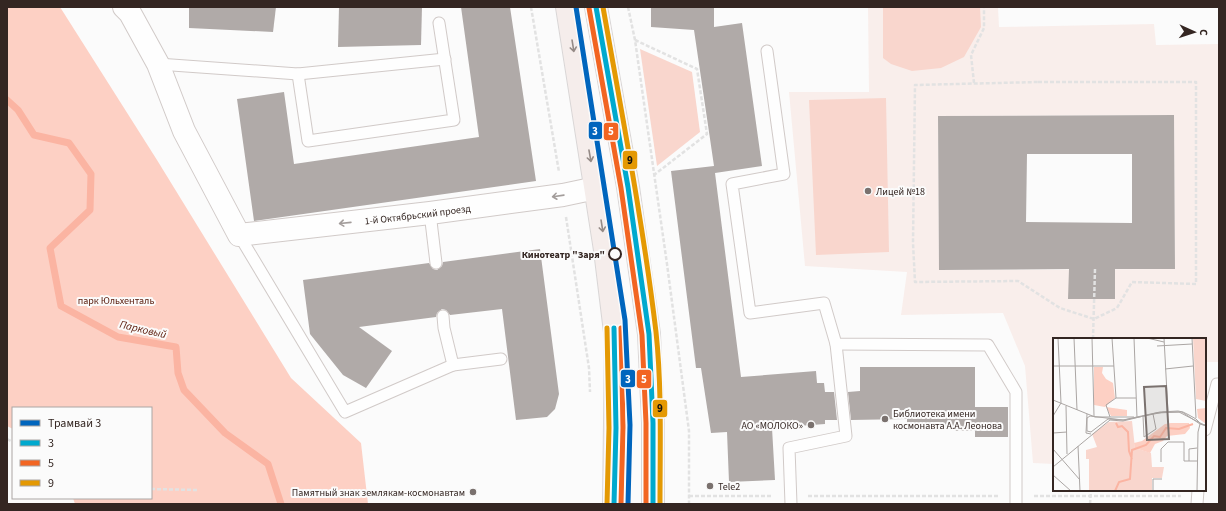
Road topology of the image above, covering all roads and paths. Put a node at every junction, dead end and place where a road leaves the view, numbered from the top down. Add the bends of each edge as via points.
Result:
1 (124, 7) edge
2 (531, 7) edge
3 (567, 7) edge
4 (596, 7) edge
5 (628, 7) edge
6 (984, 7) edge
7 (439, 23) dead end
8 (635, 40) junction
9 (767, 51) dead end
10 (445, 59) junction
11 (158, 64) junction
12 (298, 74) junction
13 (974, 83) junction
14 (654, 175) junction
15 (596, 188) junction
16 (563, 195) junction
17 (430, 213) junction
18 (239, 235) junction
19 (436, 262) dead end
20 (1095, 269) dead end
21 (443, 316) dead end
22 (1094, 319) junction
23 (1093, 338) edge
24 (836, 344) junction
25 (501, 359) dead end
26 (454, 365) junction
27 (1219, 384) edge
28 (591, 396) dead end
29 (1206, 426) edge
30 (152, 489) edge
31 (198, 490) dead end
32 (1091, 491) edge
33 (689, 496) junction
34 (1090, 496) junction
35 (1198, 496) edge
36 (791, 500) edge
37 (1016, 500) edge
38 (614, 504) edge
39 (653, 504) edge
40 (690, 504) edge
41 (1090, 504) edge

1 - 11 street via 130,13
2 - 16 path
3 -> 15 main road
4 - 39 main road via 628,187 649,334
5 - 8 path
6 - 13 path via 984,28 971,55
7 - 10 lane
8 - 14 path
8 - 14 path via 697,69 707,134
9 - 24 lane via 784,174 732,184 750,313 824,303
10 - 12 lane
10 - 12 lane via 454,120 308,141
11 - 12 lane
11 - 18 street via 184,131
13 - 22 path via 915,84 915,282 1018,281 1060,308
13 - 22 path via 1196,82 1196,284 1132,282 1117,308
14 - 33 path via 689,431
15 - 16 street, 1-й Октябрьский проезд
15 -> 38 main road via 616,340
16 -> 17 street, 1-й Октябрьский проезд
16 - 28 path
17 -> 18 street, 1-й Октябрьский проезд
17 - 19 lane
18 - 26 lane via 345,412
20 - 22 path
21 - 26 lane
22 - 23 path
24 - 36 lane via 846,436 789,448
24 - 37 lane via 988,344 1016,392
25 - 26 lane
27 - 29 lane
30 - 31 path
32 - 34 path
33 - 36 path
33 - 40 path
34 - 35 path
34 - 37 path
34 - 41 path
36 - 37 path

